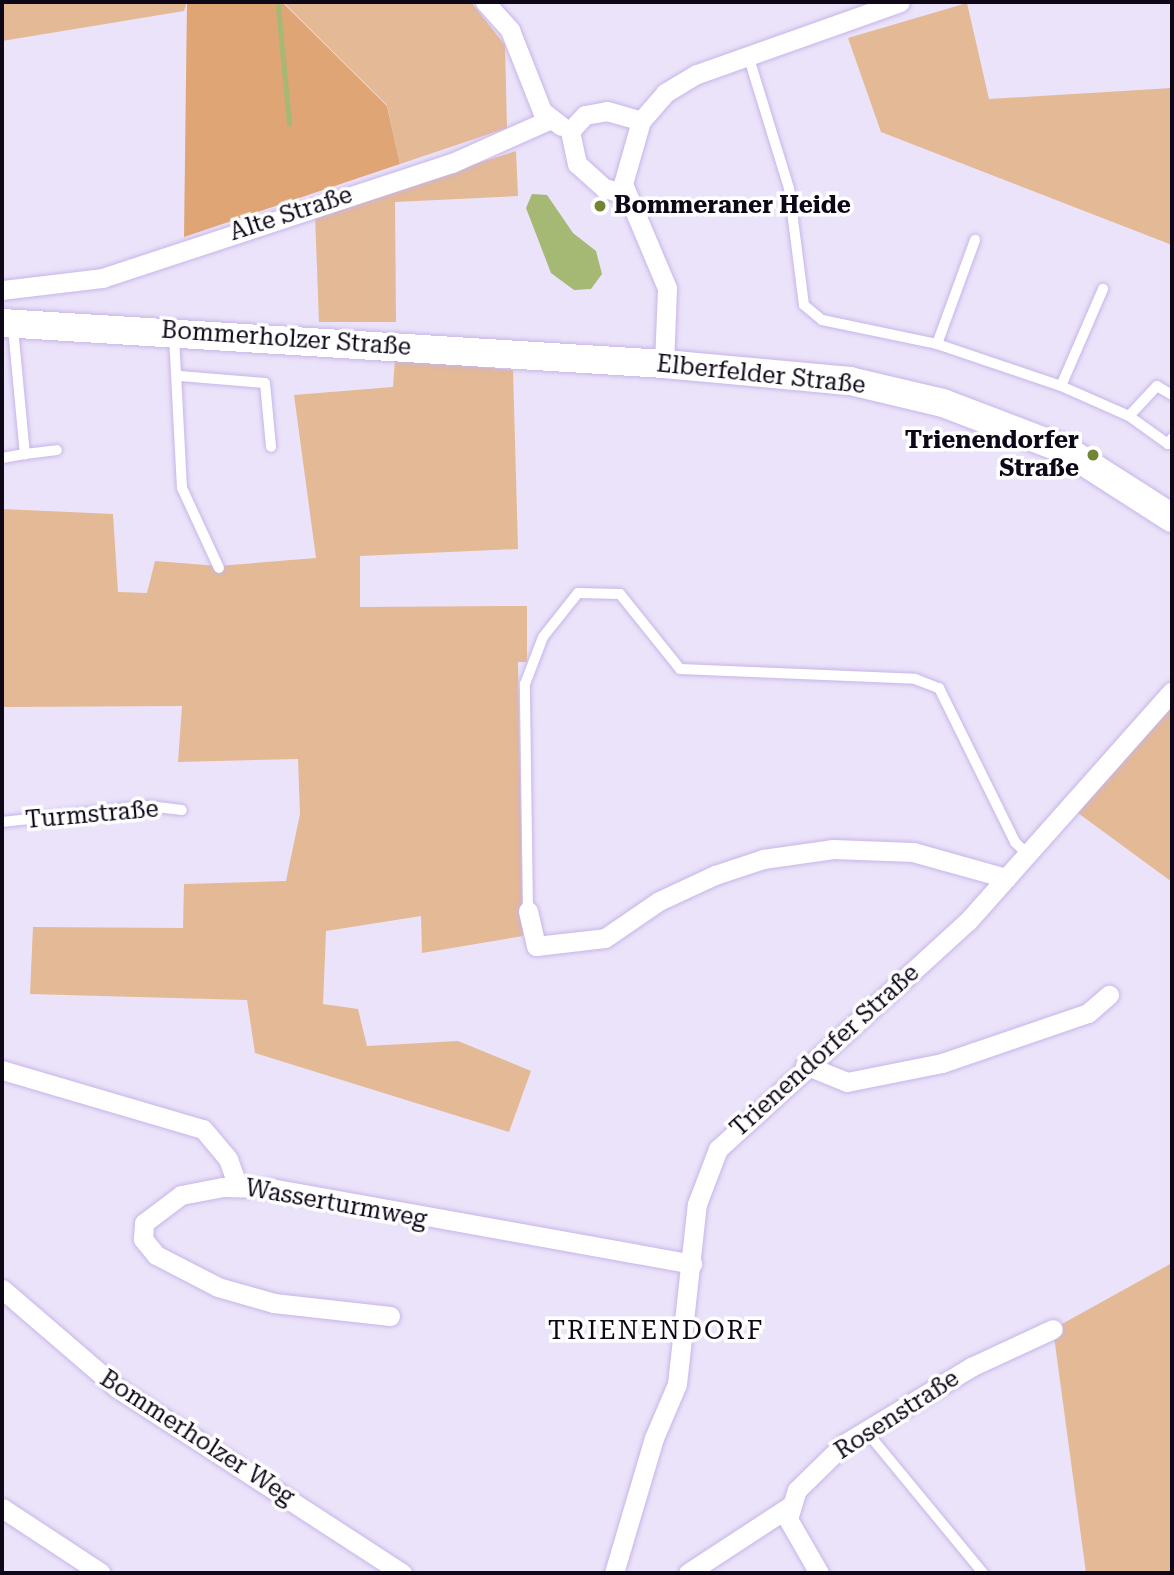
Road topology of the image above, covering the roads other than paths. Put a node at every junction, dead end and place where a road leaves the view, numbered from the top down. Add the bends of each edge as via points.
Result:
1 (485, 2) edge
2 (900, 2) edge
3 (747, 55) junction
4 (551, 119) junction
5 (641, 121) junction
6 (570, 131) junction
7 (625, 194) junction
8 (975, 240) dead end
9 (1104, 289) dead end
10 (2, 290) edge
11 (7, 323) edge
12 (174, 332) junction
13 (937, 344) junction
14 (570, 358) joint
15 (664, 364) junction
16 (180, 376) junction
17 (1061, 386) junction
18 (1172, 395) edge
19 (1129, 416) junction
20 (1172, 438) edge
21 (271, 447) dead end
22 (57, 450) dead end
23 (25, 454) junction
24 (2, 458) edge
25 (1172, 518) edge
26 (219, 568) dead end
27 (1172, 691) edge
28 (182, 810) dead end
29 (2, 822) edge
30 (1027, 854) junction
31 (1006, 878) junction
32 (528, 911) joint
33 (1109, 995) dead end
34 (805, 1065) junction
35 (2, 1070) edge
36 (238, 1186) junction
37 (692, 1264) junction
38 (2, 1289) edge
39 (390, 1316) dead end
40 (1053, 1329) dead end
41 (866, 1431) junction
42 (789, 1507) junction
43 (2, 1508) edge
44 (101, 1573) edge
45 (402, 1573) edge
46 (614, 1573) edge
47 (688, 1573) edge
48 (819, 1573) edge
49 (983, 1573) edge

1 - 4 street via 510,30 542,111
2 - 3 street
3 - 5 street via 697,74 666,93
3 - 13 lane via 789,188 804,305 822,320
4 - 6 street
4 - 10 street, Alte Straße via 452,163 102,278
5 - 6 street via 607,111 585,115
5 - 7 street via 625,160
6 - 7 street via 577,164 604,188
7 - 15 street via 667,288
8 - 13 lane
9 - 17 lane
11 - 12 main road, Bommerholzer Straße
11 - 23 lane
12 - 14 main road, Bommerholzer Straße
12 - 16 lane
13 - 17 lane
14 - 15 main road, Elberfelder Straße
15 - 25 main road, Elberfelder Straße via 827,378 943,403 1089,461
16 - 21 lane via 265,383
16 - 26 lane via 182,488
17 - 19 lane
18 - 19 lane via 1157,386
19 - 20 lane via 1168,444
22 - 23 lane
23 - 24 lane
27 - 30 street, Trienendorfer Straße
28 - 29 lane, Turmstraße via 149,806
30 - 31 street, Trienendorfer Straße
30 - 32 lane via 1015,842 939,688 915,679 680,669 620,594 578,593 543,637 525,684
31 - 32 street via 926,854 833,849 763,859 715,874 659,901 605,938 536,946
31 - 34 street, Trienendorfer Straße via 934,953
33 - 34 street via 1088,1013 942,1063 847,1082
34 - 37 street, Trienendorfer Straße via 718,1149 697,1204
35 - 36 street via 203,1129 228,1159
36 - 37 street, Wasserturmweg
36 - 39 street, Wasserturmweg via 165,1202 144,1223 149,1249 193,1278 242,1295
37 - 46 street, Trienendorfer Straße via 677,1384 654,1438
38 - 45 street, Bommerholzer Weg via 117,1388
40 - 41 street, Rosenstraße via 971,1367
41 - 42 street, Rosenstraße via 797,1490
41 - 49 lane
42 - 47 street
42 - 48 street via 794,1532
43 - 44 street

